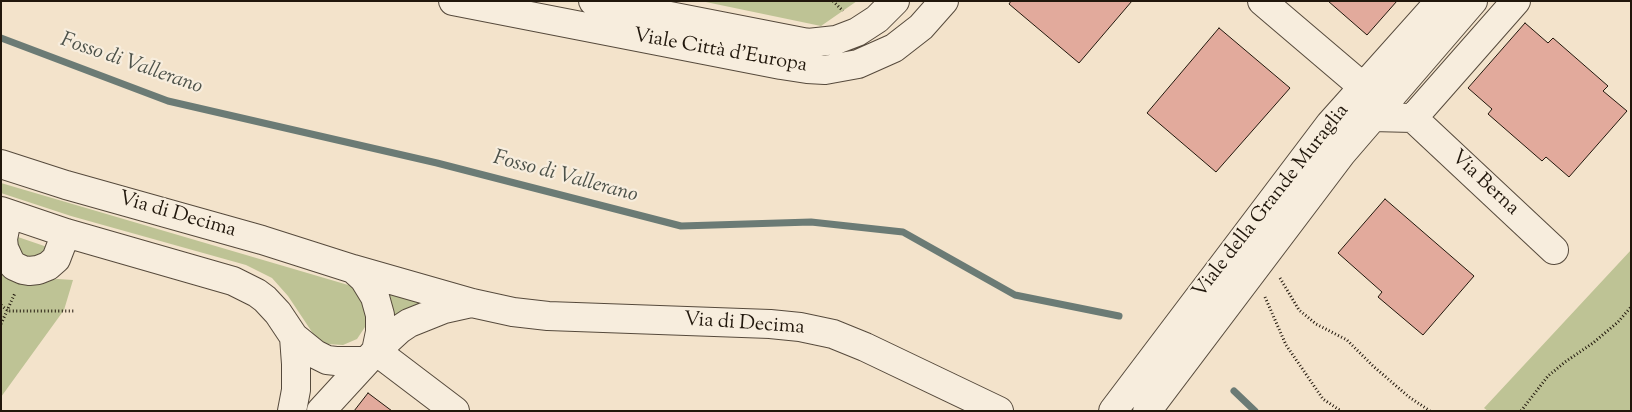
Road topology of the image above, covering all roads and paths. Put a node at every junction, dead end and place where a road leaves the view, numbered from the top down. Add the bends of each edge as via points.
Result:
1 (593, 1) edge
2 (834, 1) edge
3 (895, 1) edge
4 (944, 1) edge
5 (1262, 1) edge
6 (1440, 1) edge
7 (1473, 1) edge
8 (1516, 1) edge
9 (468, 3) edge
10 (843, 11) dead end
11 (640, 24) junction
12 (1363, 87) junction
13 (1372, 117) junction
14 (1413, 118) junction
15 (1, 164) edge
16 (5, 213) edge
17 (66, 233) junction
18 (1554, 250) dead end
19 (1251, 258) junction
20 (354, 269) junction
21 (23, 270) junction
22 (472, 303) junction
23 (1, 305) edge
24 (1631, 307) edge
25 (8, 311) junction
26 (74, 311) dead end
27 (1, 324) edge
28 (294, 338) junction
29 (370, 356) junction
30 (292, 411) edge
31 (321, 411) edge
32 (455, 411) edge
33 (999, 411) edge
34 (1113, 411) edge
35 (1147, 411) edge
36 (1341, 411) edge
37 (1430, 411) edge
38 (1520, 411) edge

1 - 11 street, Viale Città d'Europa
2 - 10 path
3 - 11 street, Viale Città d'Europa via 877,19 857,32 836,40 808,43
4 - 11 street, Viale Città d'Europa via 921,27 894,48 858,64 833,69 790,67
5 - 12 street
6 - 12 street, Viale della Grande Muraglia
7 - 13 street, Viale della Grande Muraglia
8 - 14 street
9 - 11 street, Viale Città d'Europa
12 - 19 street, Viale della Grande Muraglia via 1330,124
13 - 14 street
13 - 19 street, Viale della Grande Muraglia
14 - 18 street, Via Berna
15 - 20 street, Via di Decima
16 - 17 street
16 - 21 street via 4,248 14,266
17 - 21 street via 56,259 48,266
17 - 28 street via 233,281 266,299
19 - 34 street, Viale della Grande Muraglia
19 - 35 street
19 - 36 path via 1286,345 1323,399
19 - 37 path via 1299,310 1316,324 1346,340 1409,397
20 - 22 street, Via di Decima
20 - 29 street via 371,289 378,307 380,332
21 - 25 path
22 - 29 street, Via di Decima via 444,309 409,323
22 - 33 street, Via di Decima via 548,316 800,327 856,343
23 - 25 path
24 - 38 path via 1594,343 1548,376
25 - 26 path
25 - 27 path
28 - 29 street via 327,360 348,362
28 - 30 street via 296,376
29 - 31 street, Via di Decima
29 - 32 street

